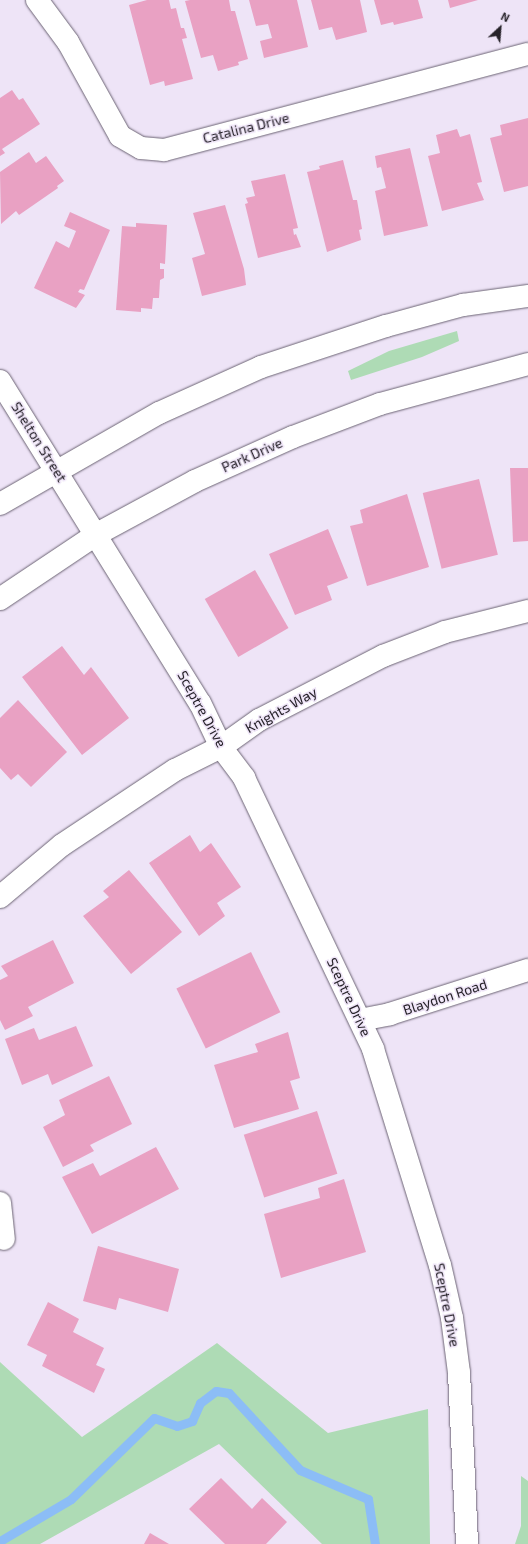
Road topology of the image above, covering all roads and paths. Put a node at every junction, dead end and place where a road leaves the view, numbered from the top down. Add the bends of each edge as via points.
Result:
1 (37, 0) edge
2 (528, 54) edge
3 (528, 296) edge
4 (528, 364) edge
5 (0, 381) edge
6 (58, 471) junction
7 (0, 504) edge
8 (78, 504) joint
9 (97, 534) junction
10 (0, 599) edge
11 (528, 611) edge
12 (221, 747) junction
13 (0, 897) edge
14 (528, 970) edge
15 (360, 1020) junction
16 (0, 1203) edge
17 (4, 1239) dead end
18 (467, 1544) edge

1 - 2 street, Catalina Drive via 68,42 120,136 140,148 164,150
3 - 6 street via 456,307 358,334 277,361 159,413
4 - 9 street, Park Drive via 380,404 293,437 195,481
5 - 6 street, Shelton Street
6 - 7 street
6 - 8 street, Shelton Street
8 - 9 street, Sceptre Drive
9 - 10 street, Park Drive
9 - 12 street, Sceptre Drive via 200,703
11 - 12 street, Knights Way via 445,632 383,656 259,720
12 - 13 street, Knights Way via 176,770 114,809 62,845
12 - 15 street, Sceptre Drive via 244,778
14 - 15 street, Blaydon Road via 390,1014
15 - 18 street, Sceptre Drive via 373,1049 440,1265 452,1318 459,1373
16 - 17 street

